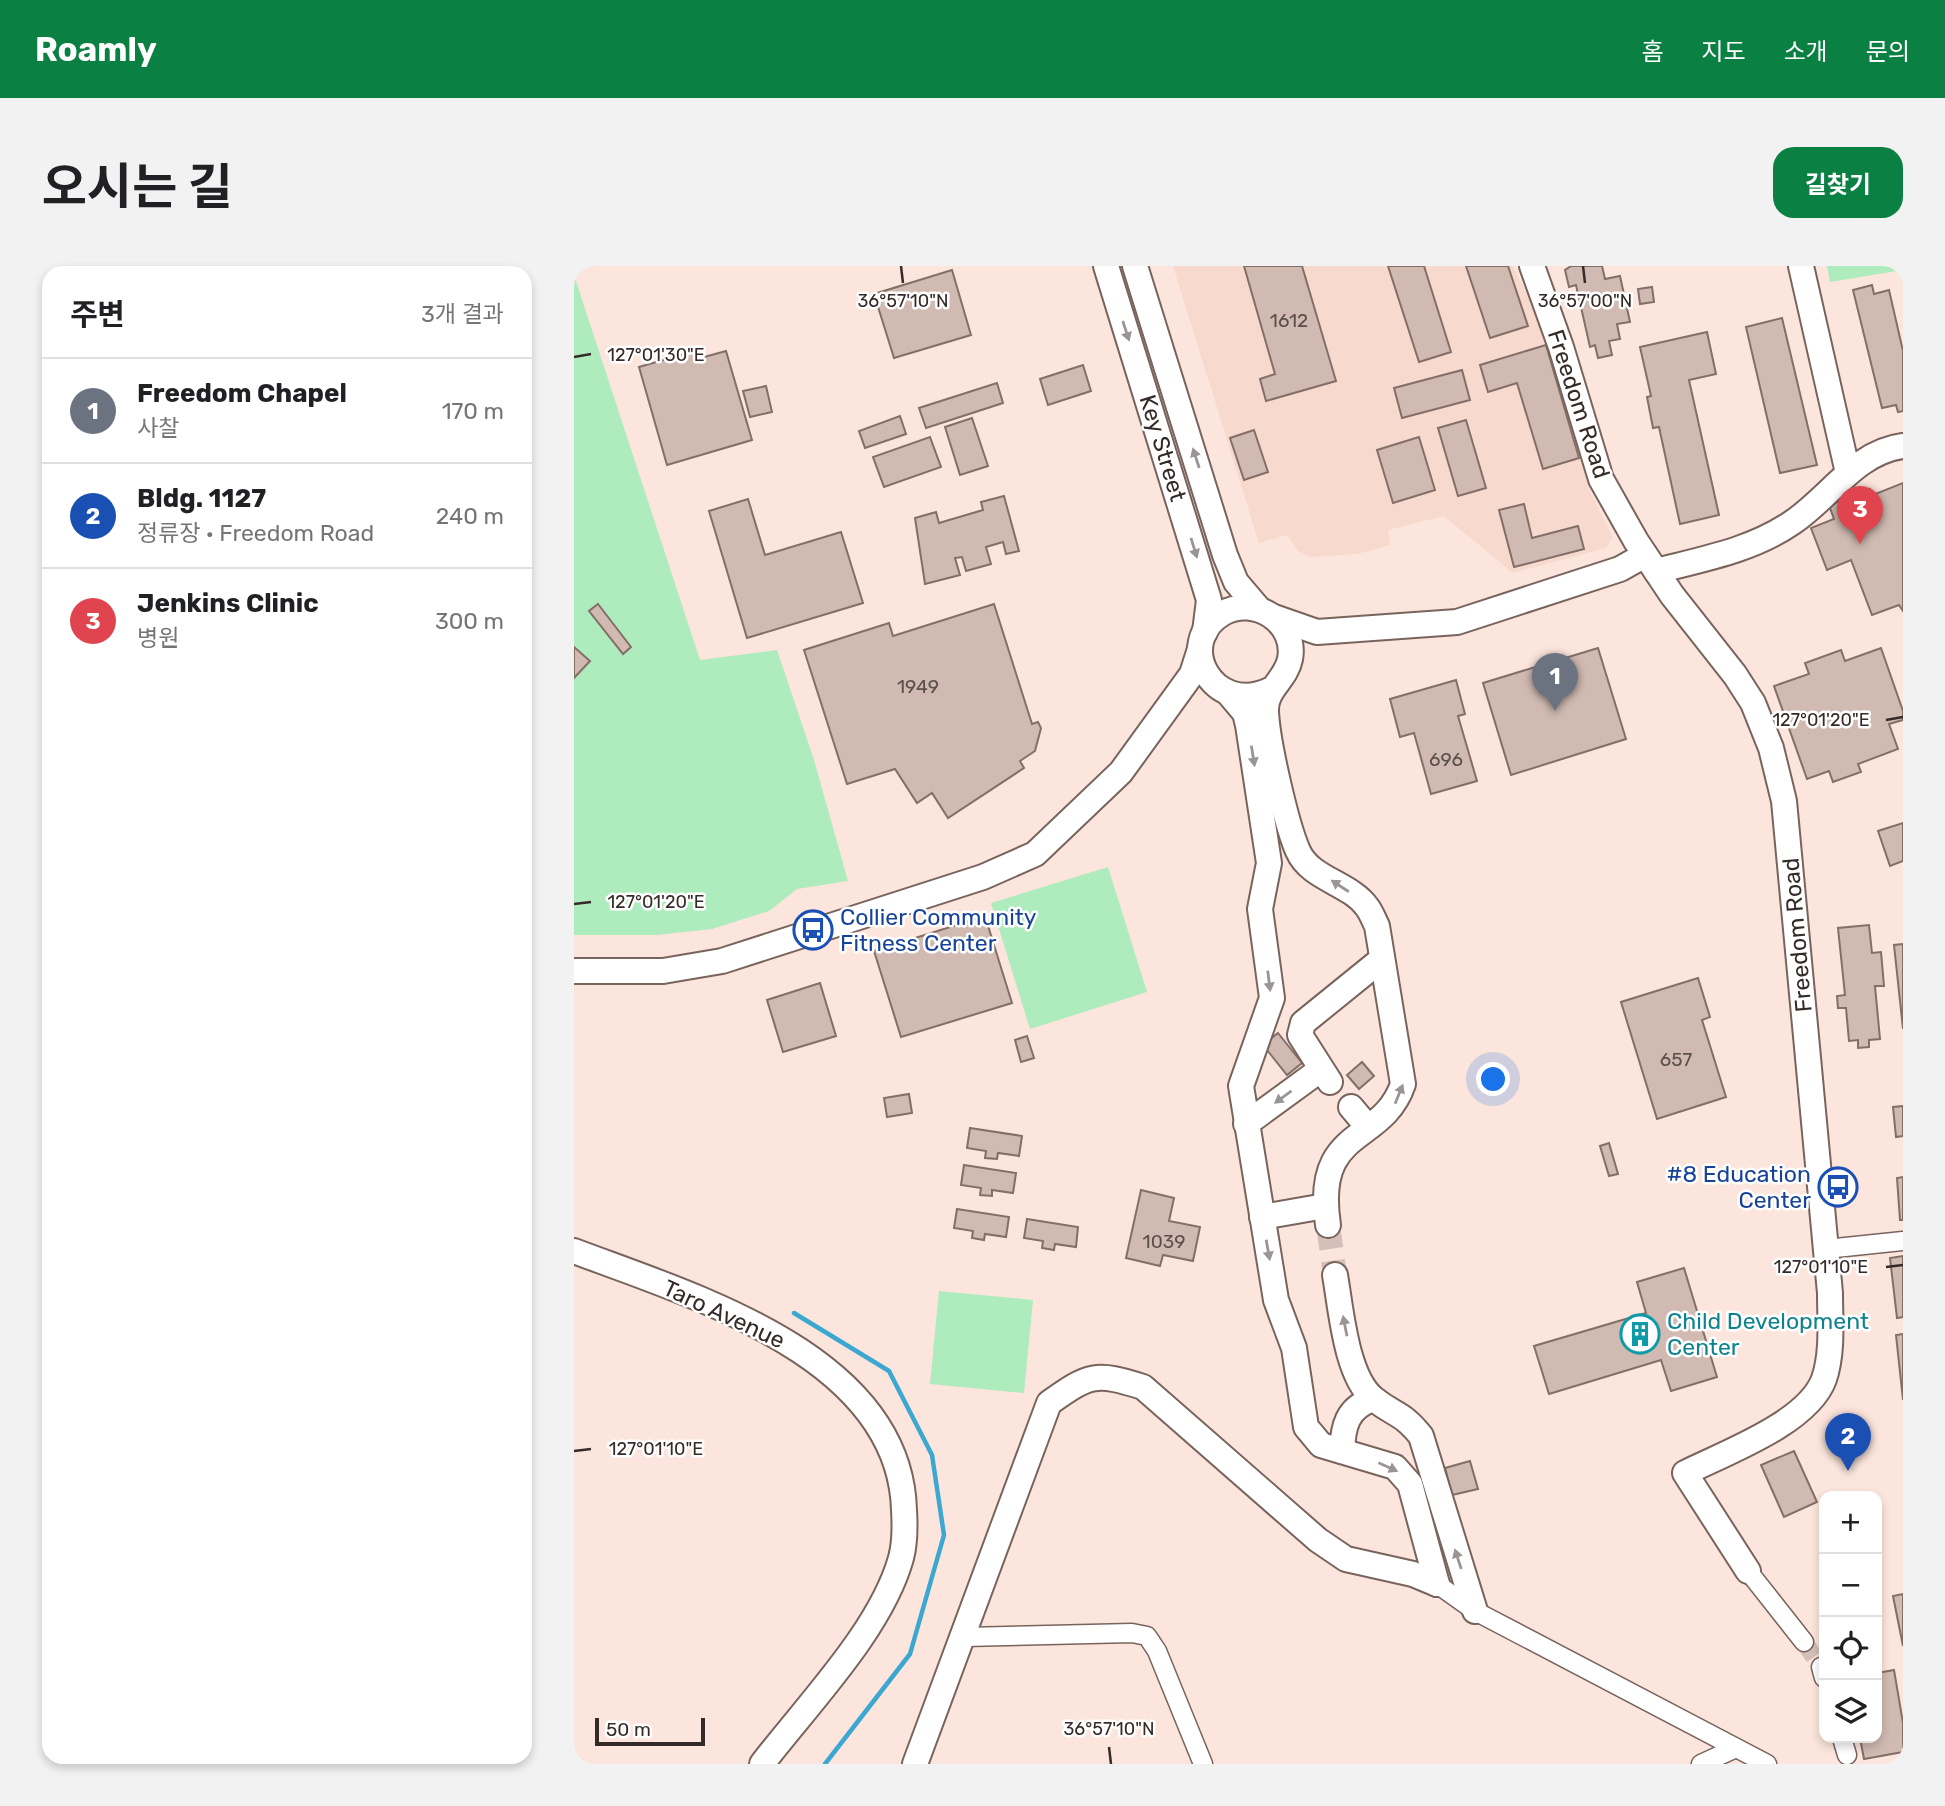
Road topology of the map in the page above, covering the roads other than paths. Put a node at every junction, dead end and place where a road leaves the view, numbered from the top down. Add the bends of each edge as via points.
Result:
1 (1106, 266) edge
2 (1135, 266) edge
3 (1532, 266) edge
4 (1801, 266) edge
5 (1903, 446) edge
6 (1848, 473) junction
7 (1650, 563) junction
8 (1267, 613) junction
9 (1356, 630) junction
10 (1203, 640) junction
11 (1278, 680) junction
12 (1223, 690) junction
13 (1172, 699) junction
14 (1382, 959) junction
15 (574, 971) edge
16 (1351, 1107) dead end
17 (1245, 1124) junction
18 (1367, 1126) junction
19 (1262, 1217) junction
20 (1903, 1241) edge
21 (1826, 1249) junction
22 (574, 1251) edge
23 (1335, 1275) tunnel mouth
24 (1373, 1399) junction
25 (1342, 1451) junction
26 (1748, 1571) joint
27 (1437, 1584) junction
28 (1475, 1611) junction
29 (964, 1637) junction
30 (1804, 1642) tunnel mouth
31 (1736, 1748) junction
32 (762, 1764) edge
33 (915, 1764) edge
34 (1203, 1764) edge
35 (1701, 1764) edge
36 (1767, 1764) edge

1 -> 10 street, Key Street via 1209,600
8 -> 2 street, Key Street via 1236,582 1225,555
3 - 7 street, Freedom Road via 1601,479
4 - 6 street
5 - 6 street via 1866,460
6 - 7 street via 1794,522 1770,536 1735,550
7 - 9 street via 1457,622
7 - 21 street, Freedom Road via 1735,675 1753,703 1771,748 1787,824
8 - 9 street via 1317,632
8 - 10 street via 1247,607 1222,614
8 - 11 street via 1289,642 1290,657
9 - 11 street via 1318,645
10 - 12 street via 1202,662
10 - 13 street via 1192,674
11 - 12 street via 1250,696
14 -> 11 street via 1377,926 1367,906 1314,870 1299,855 1291,835 1266,704
12 - 13 street via 1201,684
12 -> 17 street via 1245,713 1269,863 1260,909 1272,998 1241,1086
13 - 15 street via 1103,791 1035,854 1011,866 722,961 663,971
14 -> 17 street via 1303,1023 1300,1035 1325,1076
18 -> 14 street via 1396,1104 1403,1084
16 - 18 street
17 - 19 street
18 - 19 street via 1343,1146 1325,1181 1327,1215
19 -> 25 street via 1276,1300 1294,1348 1306,1427 1321,1445
20 - 21 street
21 - 26 street, Freedom Road via 1828,1364 1816,1395 1764,1433 1685,1473
22 - 32 street, Taro Avenue via 729,1312 799,1350 870,1409 904,1482 901,1557 868,1629
24 -> 23 street via 1357,1376
24 - 25 street via 1362,1403 1343,1426
28 -> 24 street via 1421,1436 1406,1416
25 -> 27 street via 1395,1467 1410,1484
26 - 30 street
27 - 28 street
27 - 29 street via 1346,1559 1318,1540 1143,1387 1106,1376 1081,1381 1049,1403
28 - 31 street
29 - 33 street
29 - 34 street via 1147,1636
31 - 35 street
31 - 36 street

